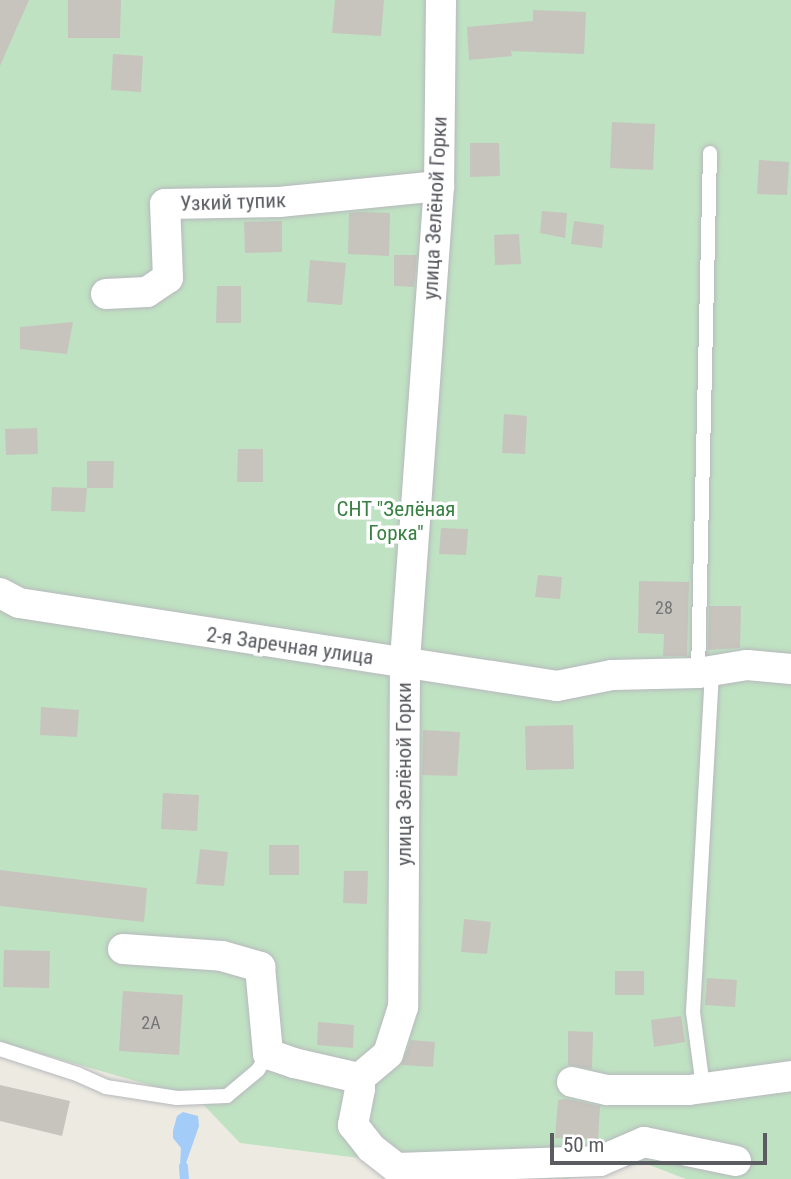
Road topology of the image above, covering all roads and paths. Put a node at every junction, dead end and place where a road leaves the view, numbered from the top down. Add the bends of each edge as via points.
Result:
1 (442, 0) edge
2 (710, 153) dead end
3 (439, 186) junction
4 (106, 294) dead end
5 (0, 593) edge
6 (405, 663) junction
7 (791, 669) edge
8 (705, 672) junction
9 (123, 949) dead end
10 (0, 1049) edge
11 (268, 1054) junction
12 (791, 1076) edge
13 (359, 1077) junction
14 (572, 1082) dead end
15 (702, 1087) junction
16 (736, 1161) dead end

1 - 3 street, улица Зелёной Горки
2 - 8 lane
3 - 4 street, Узкий тупик via 279,202 165,204 168,278 147,292
3 - 6 street, улица Зелёной Горки
5 - 6 street, 2-я Заречная улица via 19,603
6 - 8 street, 2-я Заречная улица via 556,686 612,675
6 - 13 street, улица Зелёной Горки via 403,1007 388,1054
7 - 8 street, 2-я Заречная улица via 747,665
8 - 15 lane via 693,1012
9 - 11 street via 222,956 260,967
10 - 11 lane via 106,1087 177,1098 227,1096 258,1070
11 - 13 street
12 - 15 street
13 - 16 street via 353,1125 371,1148 397,1168 600,1161 644,1142
14 - 15 street via 607,1090

